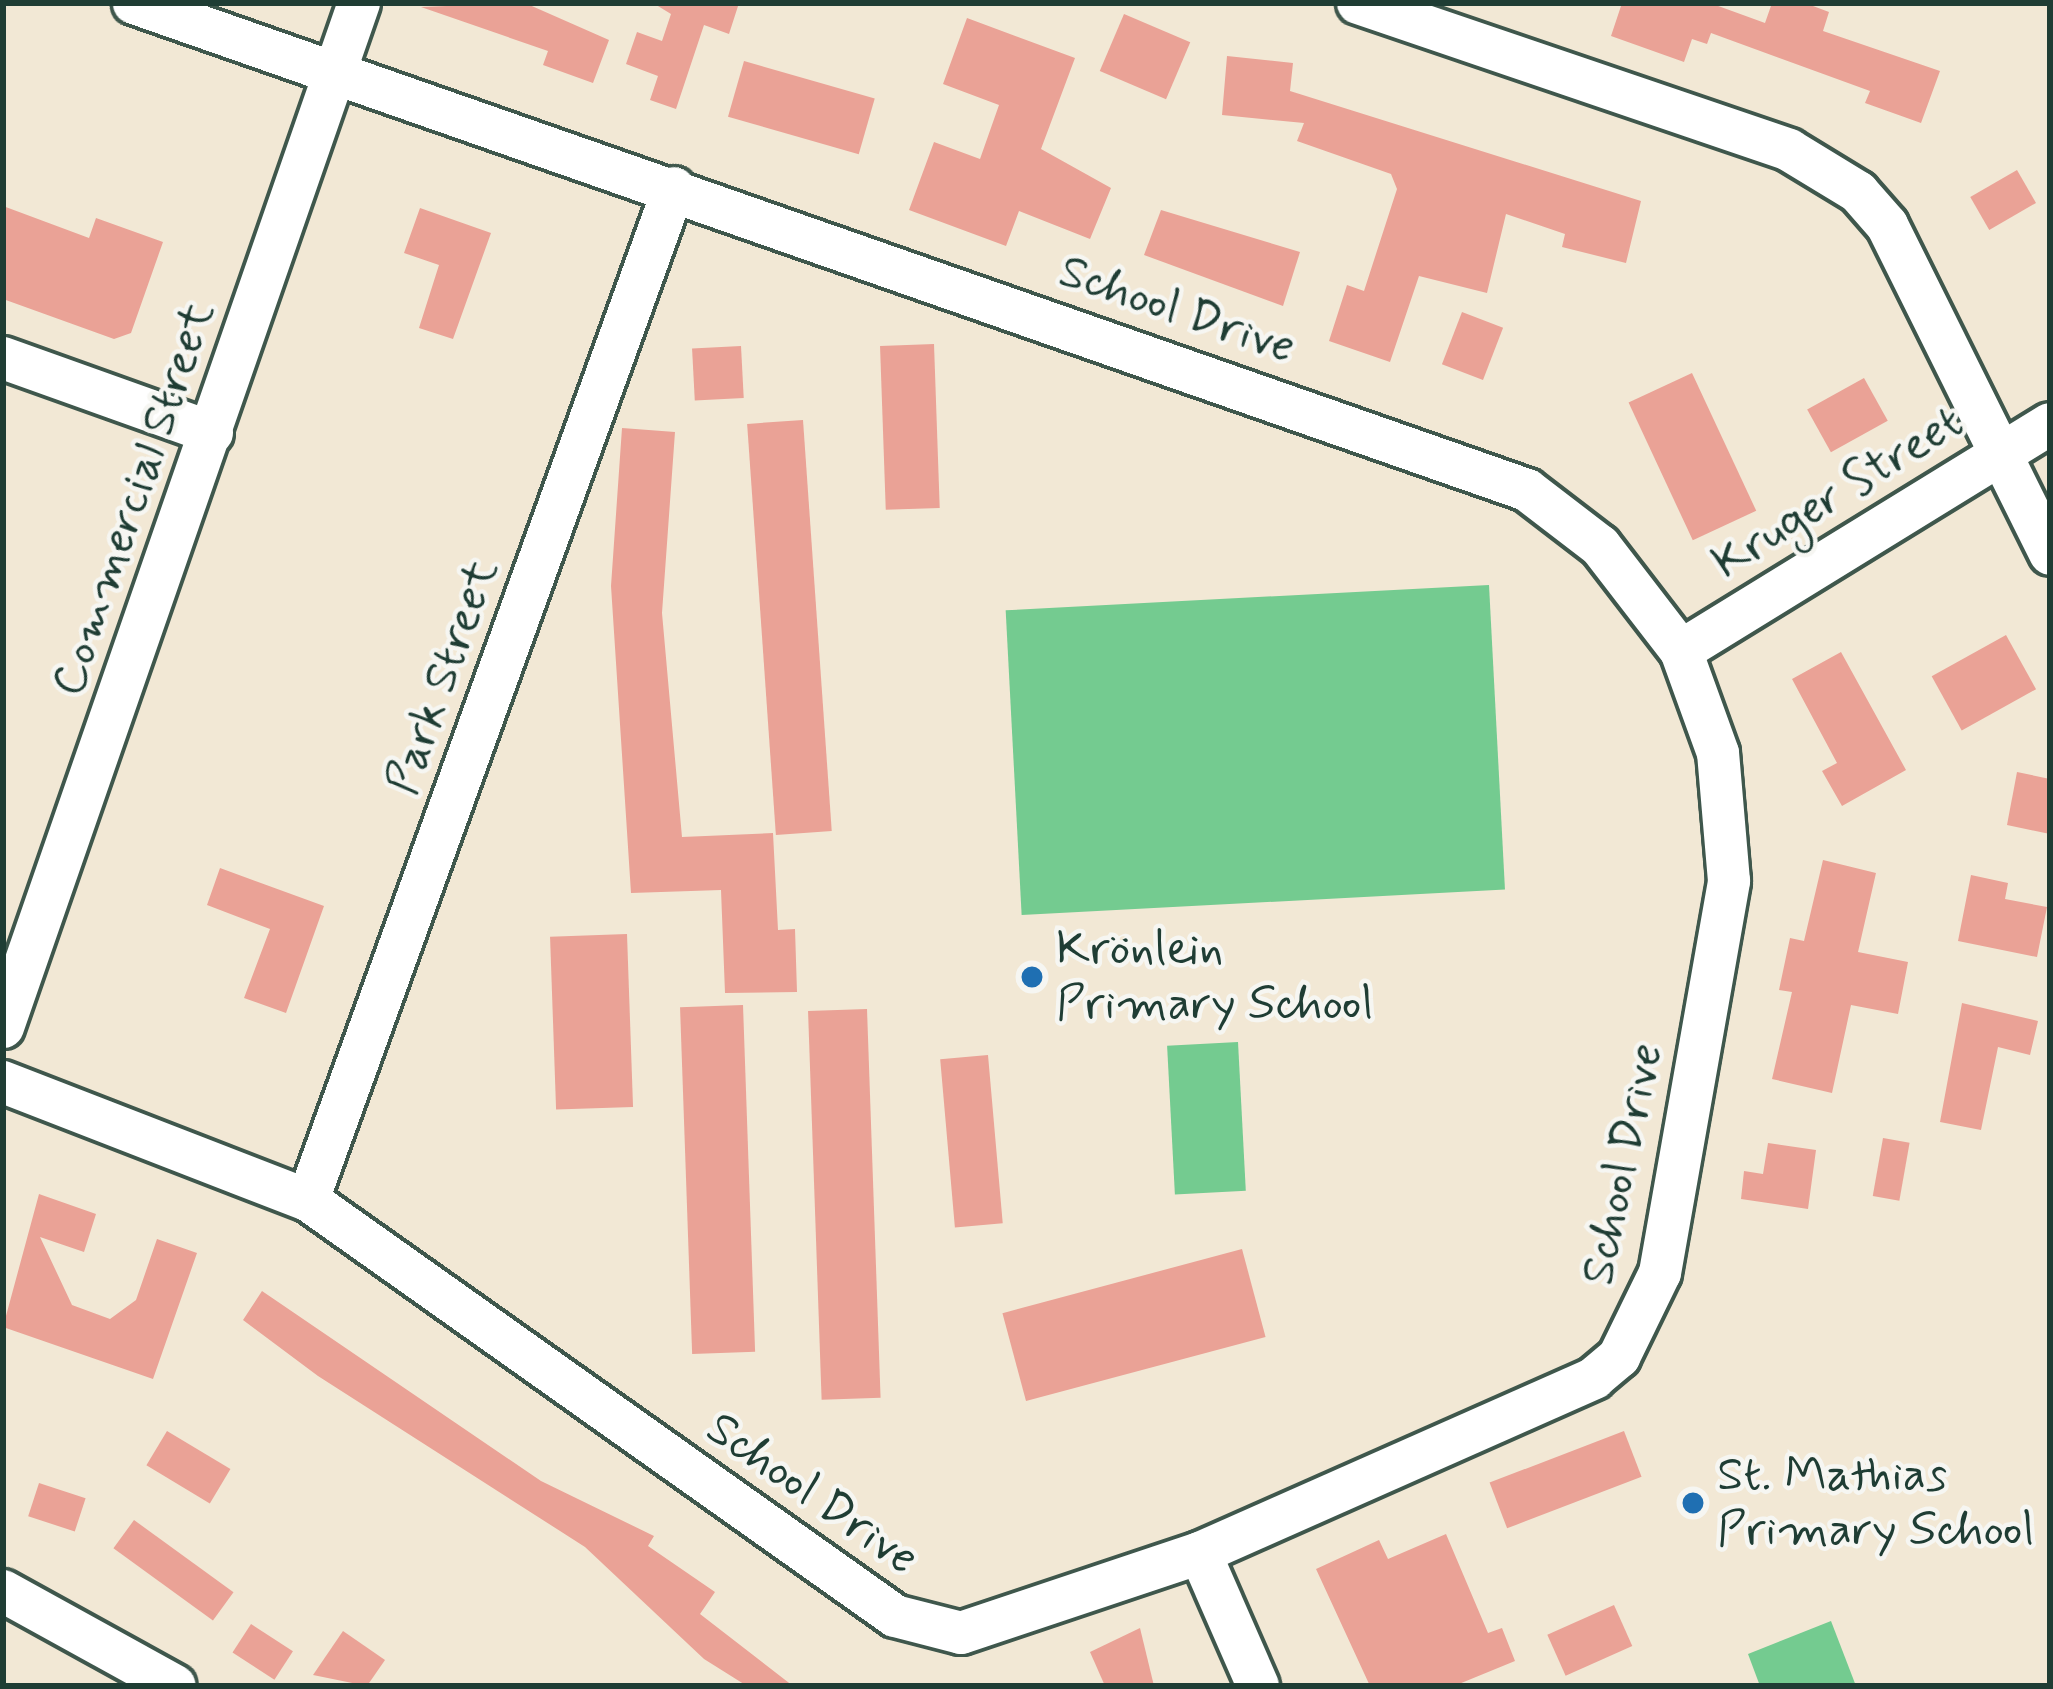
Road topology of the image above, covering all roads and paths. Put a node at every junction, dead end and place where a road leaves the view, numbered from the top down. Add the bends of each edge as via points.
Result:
1 (134, 3) edge
2 (358, 3) edge
3 (1358, 3) edge
4 (1409, 11) edge
5 (336, 71) junction
6 (674, 188) junction
7 (3, 358) edge
8 (2050, 424) edge
9 (212, 433) junction
10 (2005, 449) junction
11 (2050, 554) edge
12 (1681, 651) junction
13 (3, 1027) edge
14 (3, 1082) edge
15 (308, 1200) junction
16 (1200, 1553) junction
17 (3, 1591) edge
18 (176, 1686) edge
19 (1258, 1686) edge

1 - 5 street, School Drive
2 - 5 street, Commercial Street
3 - 4 street
4 - 10 street via 1790,150 1858,192 1887,225
5 - 6 street, School Drive
5 - 9 street, Commercial Street
6 - 12 street, School Drive via 1498,476 1600,546
6 - 15 street, Park Street
7 - 9 street
8 - 10 street, Kruger Street
9 - 13 street, Commercial Street
10 - 11 street
10 - 12 street, Kruger Street
12 - 16 street, School Drive via 1718,753 1731,840 1647,1311 1594,1378
14 - 15 street, School Drive
15 - 16 street, School Drive via 929,1630 1001,1627
16 - 19 street
17 - 18 street

